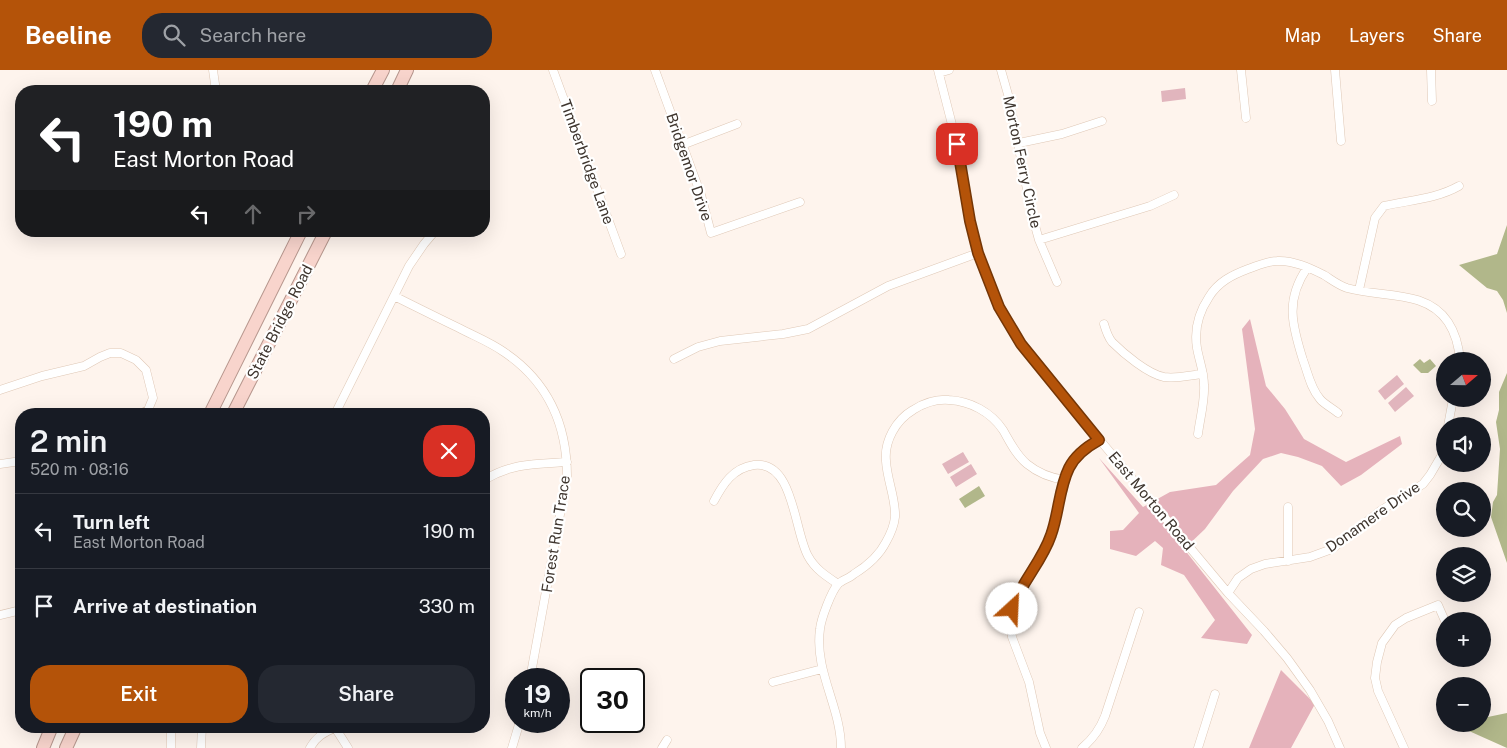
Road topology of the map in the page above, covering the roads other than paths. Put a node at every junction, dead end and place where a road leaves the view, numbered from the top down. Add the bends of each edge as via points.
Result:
1 (214, 70) edge
2 (382, 70) edge
3 (407, 70) edge
4 (553, 70) edge
5 (655, 70) edge
6 (949, 70) edge
7 (1001, 70) edge
8 (1241, 70) edge
9 (1335, 70) edge
10 (1430, 70) edge
11 (938, 72) edge
12 (215, 85) edge
13 (375, 85) edge
14 (400, 85) edge
15 (1432, 101) dead end
16 (1246, 118) dead end
17 (1102, 121) dead end
18 (737, 124) dead end
19 (1341, 141) dead end
20 (1019, 143) junction
21 (682, 145) junction
22 (1459, 186) dead end
23 (1174, 195) dead end
24 (800, 202) dead end
25 (299, 237) edge
26 (323, 237) edge
27 (430, 237) edge
28 (1039, 240) junction
29 (978, 253) junction
30 (621, 254) dead end
31 (1307, 268) junction
32 (1057, 282) dead end
33 (1359, 290) junction
34 (394, 296) junction
35 (1104, 324) dead end
36 (507, 343) dead end
37 (502, 351) junction
38 (1459, 352) edge
39 (674, 360) dead end
40 (1203, 374) junction
41 (0, 390) edge
42 (149, 408) edge
43 (213, 408) edge
44 (236, 408) edge
45 (338, 408) edge
46 (1338, 413) dead end
47 (1198, 434) dead end
48 (1099, 440) junction
49 (15, 462) edge
50 (567, 462) junction
51 (0, 464) edge
52 (1436, 465) edge
53 (490, 476) edge
54 (1065, 480) junction
55 (714, 501) dead end
56 (1288, 507) dead end
57 (1288, 561) junction
58 (838, 584) junction
59 (1228, 593) junction
60 (15, 611) edge
61 (1140, 612) dead end
62 (1442, 612) edge
63 (0, 615) edge
64 (532, 668) edge
65 (822, 669) junction
66 (773, 682) dead end
67 (1215, 694) dead end
68 (49, 733) edge
69 (73, 733) edge
70 (171, 733) edge
71 (202, 733) edge
72 (324, 733) edge
73 (338, 733) edge
74 (516, 733) edge
75 (666, 740) dead end
76 (43, 748) edge
77 (66, 748) edge
78 (171, 748) edge
79 (201, 748) edge
80 (310, 748) edge
81 (348, 748) edge
82 (512, 748) edge
83 (662, 748) edge
84 (842, 748) edge
85 (1046, 748) edge
86 (1082, 748) edge
87 (1198, 748) edge
88 (1340, 748) edge
89 (1404, 748) edge

1 - 12 street
2 - 13 highway
3 - 14 highway
4 - 30 street, Timberbridge Lane
5 - 21 street, Bridgemor Drive
6 - 11 street
7 - 20 street, Morton Ferry Circle
8 - 16 street
9 - 19 street
10 - 15 street
11 - 29 street, East Morton Road via 957,144
17 - 20 street
18 - 21 street
20 - 28 street, Morton Ferry Circle
21 - 24 street, Bridgemor Drive via 711,232
22 - 33 street via 1447,193 1384,206 1374,218
23 - 28 street via 1150,206
25 - 43 highway, State Bridge Road
26 - 44 highway, State Bridge Road
27 - 34 street via 409,266
28 - 32 street, Morton Ferry Circle
29 - 39 street via 888,286 808,329 720,341 698,347
29 - 48 street, East Morton Road via 999,307 1021,344
31 - 33 street via 1336,283
31 - 40 street via 1276,260 1234,274 1217,287 1204,305 1197,327 1197,347
31 - 46 street via 1294,295 1294,328 1312,387 1321,400
33 - 38 street via 1419,300 1438,310 1453,329
34 - 37 street, Forest Run Trace
34 - 45 street
35 - 40 street via 1112,341 1150,372 1172,378
36 - 37 street
37 - 50 street, Forest Run Trace via 529,372 549,399 562,430
40 - 47 street via 1204,400
41 - 42 street via 84,366 110,353 121,353 136,360 146,370 153,398
48 - 54 street via 1087,446 1069,467
48 - 59 street, East Morton Road
49 - 51 street
50 - 53 street via 514,466
50 - 64 street, Forest Run Trace via 565,491
52 - 57 street, Donamere Drive via 1423,484 1380,511 1332,549
54 - 58 street via 1045,475 1027,464 997,423 978,408 949,400 935,400 922,405 902,419 889,442 886,460 895,517 892,532 878,555
54 - 85 street via 1051,536 1016,596 1010,619 1012,637 1029,682
55 - 58 street via 722,486 740,469 768,466 784,482 808,557 817,569
56 - 57 street
57 - 59 street, Donamere Drive via 1252,569 1238,578
58 - 65 street via 820,629
59 - 88 street, East Morton Road via 1292,664 1324,713
60 - 63 street
61 - 86 street via 1105,716 1093,738
62 - 89 street via 1438,605 1396,625 1382,644 1377,662 1375,678 1378,691
65 - 66 street
65 - 84 street
67 - 87 street
68 - 76 highway
69 - 77 highway
70 - 78 street
71 - 79 street
72 - 80 street
73 - 81 street
74 - 82 street
75 - 83 street

